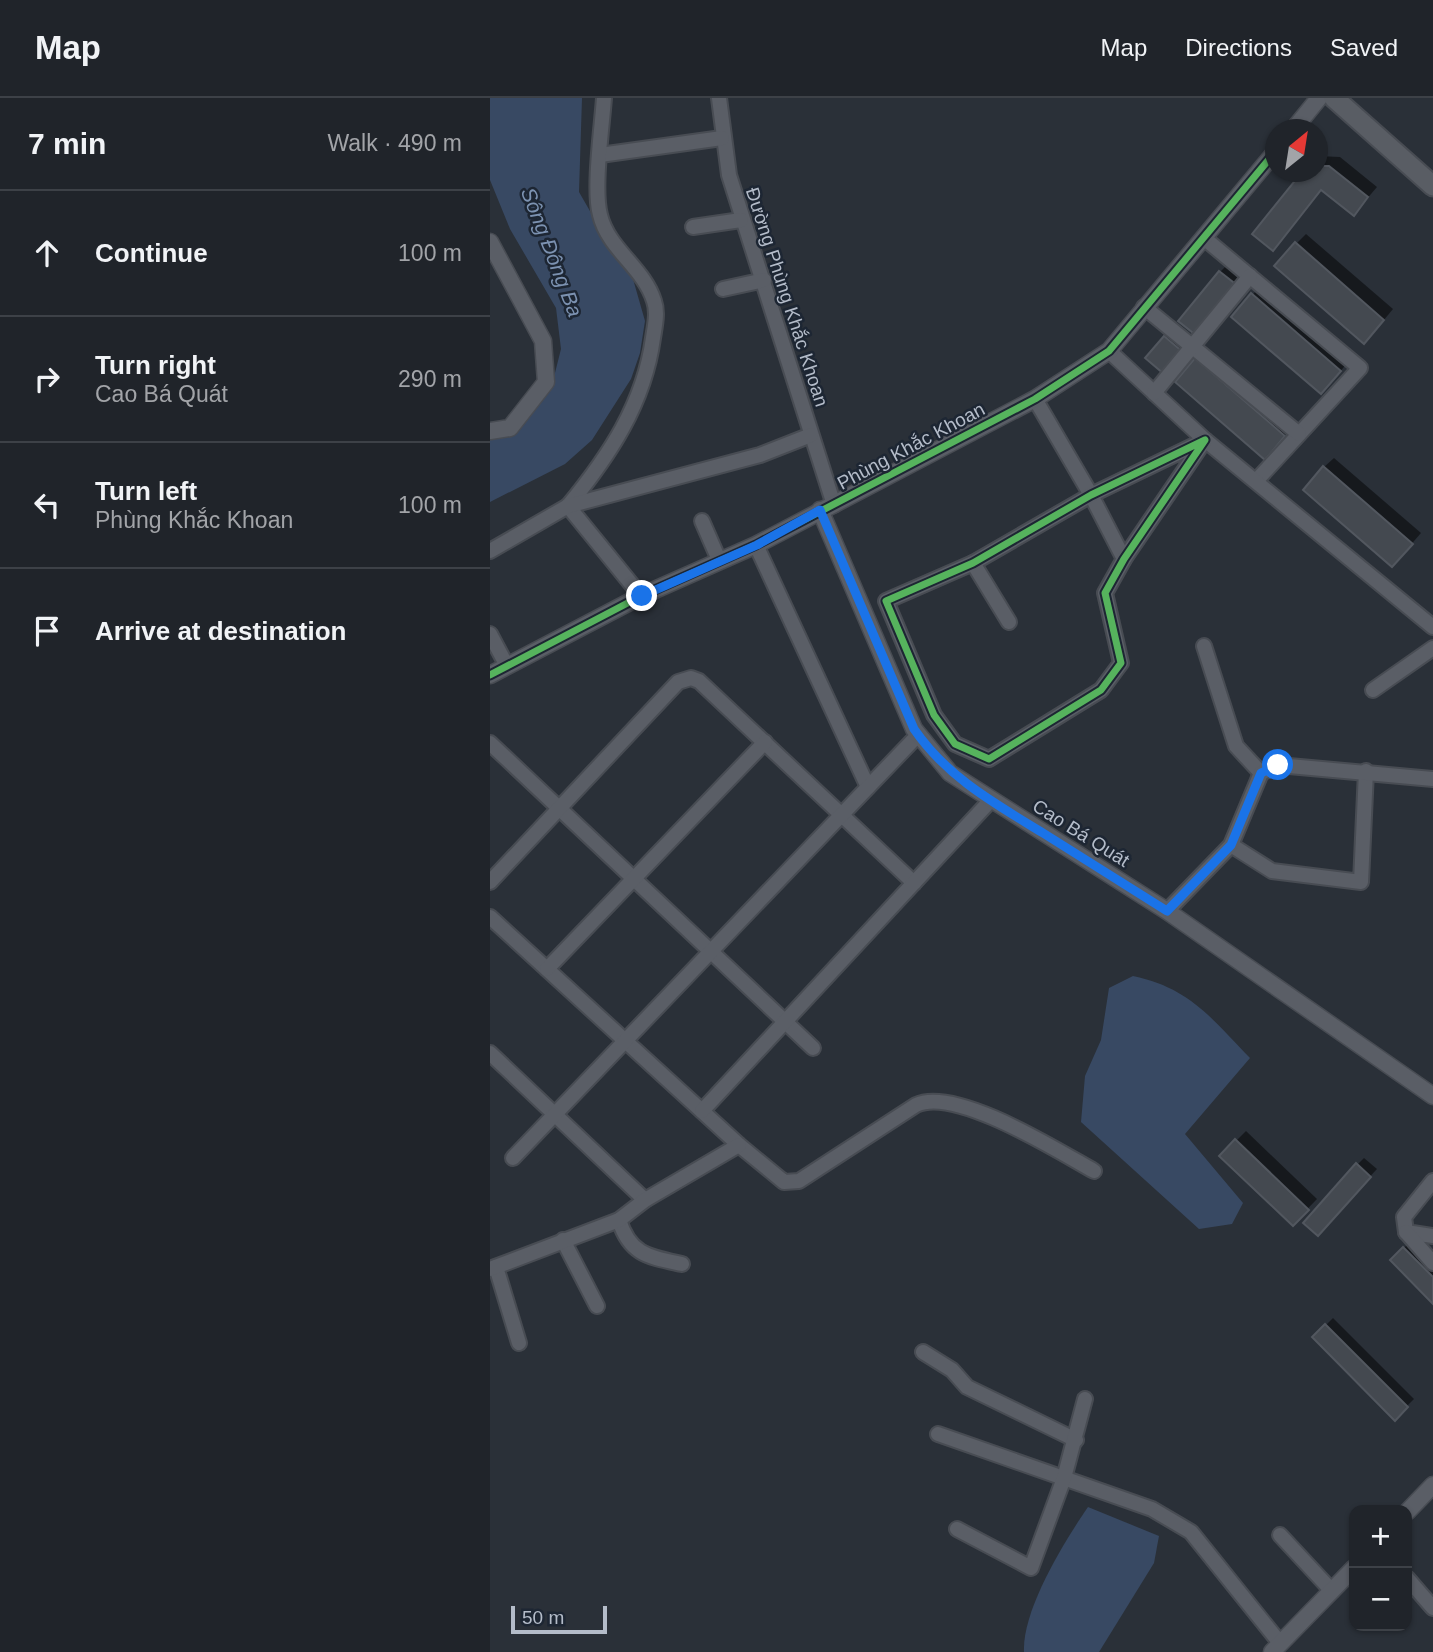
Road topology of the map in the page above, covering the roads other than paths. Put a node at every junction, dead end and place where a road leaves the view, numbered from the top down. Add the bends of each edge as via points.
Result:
1 (604, 98) edge
2 (719, 98) edge
3 (1319, 98) edge
4 (1334, 98) edge
5 (1302, 119) edge
6 (722, 138) junction
7 (600, 155) junction
8 (1265, 164) edge
9 (1433, 186) edge
10 (741, 220) junction
11 (693, 227) dead end
12 (1204, 238) junction
13 (490, 242) edge
14 (1250, 276) junction
15 (764, 280) junction
16 (723, 289) dead end
17 (1144, 307) junction
18 (1192, 346) junction
19 (1109, 351) junction
20 (1154, 393) junction
21 (1035, 399) junction
22 (490, 431) edge
23 (1299, 434) junction
24 (811, 435) junction
25 (1205, 440) junction
26 (1256, 481) junction
27 (1091, 495) junction
28 (568, 506) junction
29 (827, 507) junction
30 (702, 521) dead end
31 (757, 545) junction
32 (490, 551) edge
33 (1124, 559) junction
34 (719, 560) junction
35 (973, 564) junction
36 (642, 596) junction
37 (1009, 622) dead end
38 (1433, 627) edge
39 (490, 634) edge
40 (1204, 646) dead end
41 (1433, 648) edge
42 (507, 666) junction
43 (490, 675) edge
44 (1373, 690) dead end
45 (918, 735) junction
46 (765, 742) junction
47 (490, 743) edge
48 (1366, 771) junction
49 (1261, 773) junction
50 (1433, 779) edge
51 (868, 788) junction
52 (990, 801) junction
53 (560, 809) junction
54 (842, 815) junction
55 (1231, 845) junction
56 (634, 879) junction
57 (490, 882) edge
58 (914, 883) junction
59 (1167, 911) junction
60 (490, 917) edge
61 (711, 951) junction
62 (547, 969) junction
63 (785, 1022) junction
64 (625, 1041) junction
65 (813, 1048) dead end
66 (490, 1053) edge
67 (1433, 1096) edge
68 (702, 1111) junction
69 (555, 1114) junction
70 (739, 1145) junction
71 (513, 1158) dead end
72 (1094, 1171) dead end
73 (1433, 1181) edge
74 (645, 1199) junction
75 (619, 1220) junction
76 (1406, 1233) junction
77 (1433, 1236) edge
78 (563, 1240) junction
79 (1433, 1263) edge
80 (682, 1264) dead end
81 (493, 1268) edge
82 (597, 1306) dead end
83 (519, 1343) dead end
84 (923, 1352) dead end
85 (1085, 1399) dead end
86 (939, 1434) dead end
87 (1076, 1440) junction
88 (1064, 1478) junction
89 (1433, 1485) edge
90 (1412, 1507) edge
91 (957, 1529) dead end
92 (1280, 1535) dead end
93 (1349, 1573) edge
94 (1412, 1584) edge
95 (1332, 1591) junction
96 (1433, 1608) edge
97 (1276, 1647) edge

1 - 7 street
2 - 6 street, Đường Phùng Khắc Khoan
3 - 5 street
4 - 9 main road
6 - 7 street
6 - 10 street, Đường Phùng Khắc Khoan
7 - 28 street via 600,215 611,239 647,286 657,312 649,366 632,414
8 - 12 street, Phùng Khắc Khoan
10 - 11 street
10 - 15 street, Đường Phùng Khắc Khoan
12 - 14 street
12 - 17 street, Phùng Khắc Khoan
13 - 22 street via 543,341 546,382 510,428
14 - 18 street
14 - 23 street via 1360,368
15 - 16 street
15 - 24 street, Đường Phùng Khắc Khoan
17 - 18 street
17 - 19 street, Phùng Khắc Khoan
18 - 20 street
18 - 23 street
19 - 20 street
19 - 21 street, Phùng Khắc Khoan
20 - 25 street
21 - 27 street
21 - 29 street, Phùng Khắc Khoan
23 - 26 street
24 - 28 street via 760,455
24 - 29 street, Đường Phùng Khắc Khoan
25 - 26 street
25 - 27 street
25 - 33 street
26 - 38 street
27 - 33 street
27 - 35 street
28 - 32 street
28 - 36 street
29 - 31 street, Phùng Khắc Khoan
29 - 45 street, Cao Bá Quát
30 - 34 street
31 - 34 street, Phùng Khắc Khoan
31 - 51 street
33 - 35 street via 1105,593 1121,663 1101,690 989,759 955,744 933,715 886,601
34 - 36 street, Phùng Khắc Khoan
35 - 37 street
36 - 42 street, Phùng Khắc Khoan
39 - 42 street
40 - 49 street via 1236,746
41 - 44 street
42 - 43 street, Phùng Khắc Khoan
45 - 51 street
45 - 52 street, Cao Bá Quát via 950,773
46 - 53 street via 699,681 683,680
46 - 54 street
46 - 56 street
47 - 53 street
48 - 49 street via 1278,765
48 - 50 street
48 - 55 street via 1361,882 1272,871
49 - 55 street
51 - 54 street
52 - 58 street
52 - 59 street, Cao Bá Quát
53 - 56 street
53 - 57 street
54 - 58 street
54 - 61 street
55 - 59 street
56 - 61 street
56 - 62 street
58 - 63 street
59 - 67 street, Cao Bá Quát
60 - 62 street
61 - 63 street
61 - 64 street
62 - 64 street
63 - 65 street
63 - 68 street
64 - 68 street
64 - 69 street
66 - 69 street
68 - 70 street
69 - 71 street
69 - 74 street
70 - 72 street via 779,1179 793,1183 916,1105 934,1100 995,1117
70 - 74 street
73 - 76 street via 1404,1217
74 - 75 street
75 - 78 street
75 - 80 street via 624,1236 643,1255
76 - 77 street
76 - 79 street
78 - 81 street
78 - 82 street
81 - 83 street
84 - 87 street via 952,1370 967,1387
85 - 87 street
86 - 88 street
87 - 88 street
88 - 91 street via 1031,1567
88 - 97 street via 1152,1509 1191,1532
89 - 90 street
92 - 95 street
93 - 95 street
94 - 96 street
95 - 97 street

